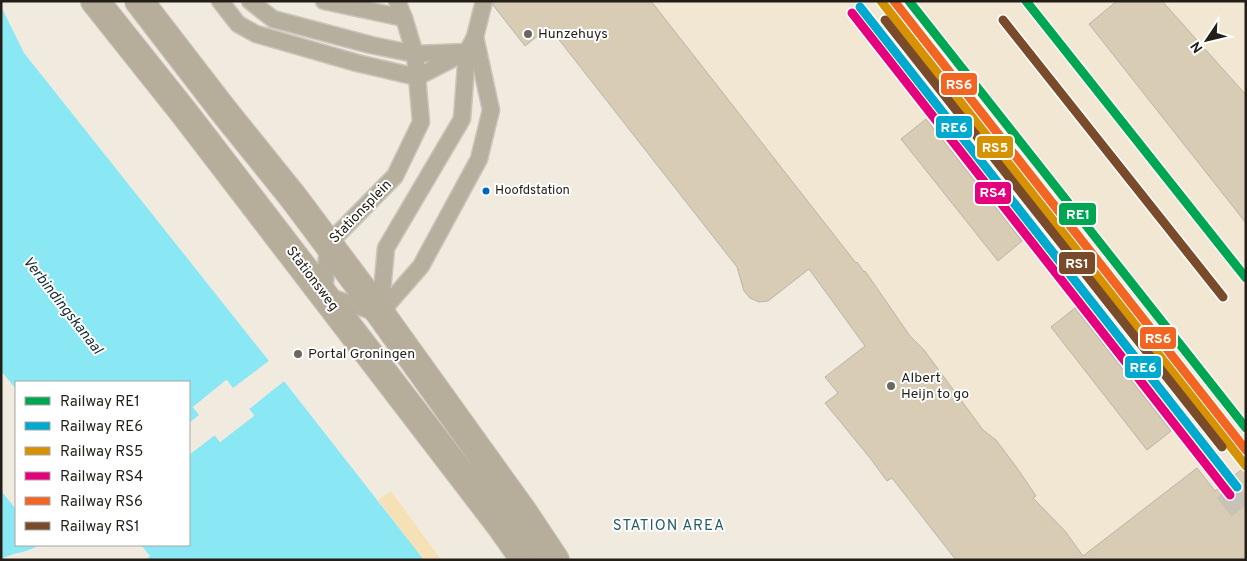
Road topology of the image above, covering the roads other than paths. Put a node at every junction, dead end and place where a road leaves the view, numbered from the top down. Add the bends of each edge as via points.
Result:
1 (95, 1) edge
2 (139, 1) edge
3 (220, 1) edge
4 (250, 1) edge
5 (324, 1) edge
6 (396, 1) edge
7 (484, 1) edge
8 (404, 18) junction
9 (471, 45) junction
10 (415, 54) junction
11 (417, 77) junction
12 (328, 244) junction
13 (324, 295) junction
14 (380, 314) junction
15 (525, 560) edge
16 (555, 560) edge

1 - 13 main road, Stationsweg
2 - 12 main road
3 - 11 lane via 238,24 256,34
4 - 10 lane via 272,19
5 - 8 lane
6 - 8 lane, Stationsplein
7 - 9 lane
8 - 10 lane, Stationsplein
9 - 10 lane
9 - 11 lane
9 - 14 lane via 462,119 386,248
9 - 14 lane via 491,110 479,159 421,266
10 - 11 lane, Stationsplein
11 - 12 lane, Stationsplein via 421,122 395,176
12 - 13 lane, Stationsplein
12 - 14 main road
13 - 14 lane
13 - 15 main road, Stationsweg
14 - 16 main road

